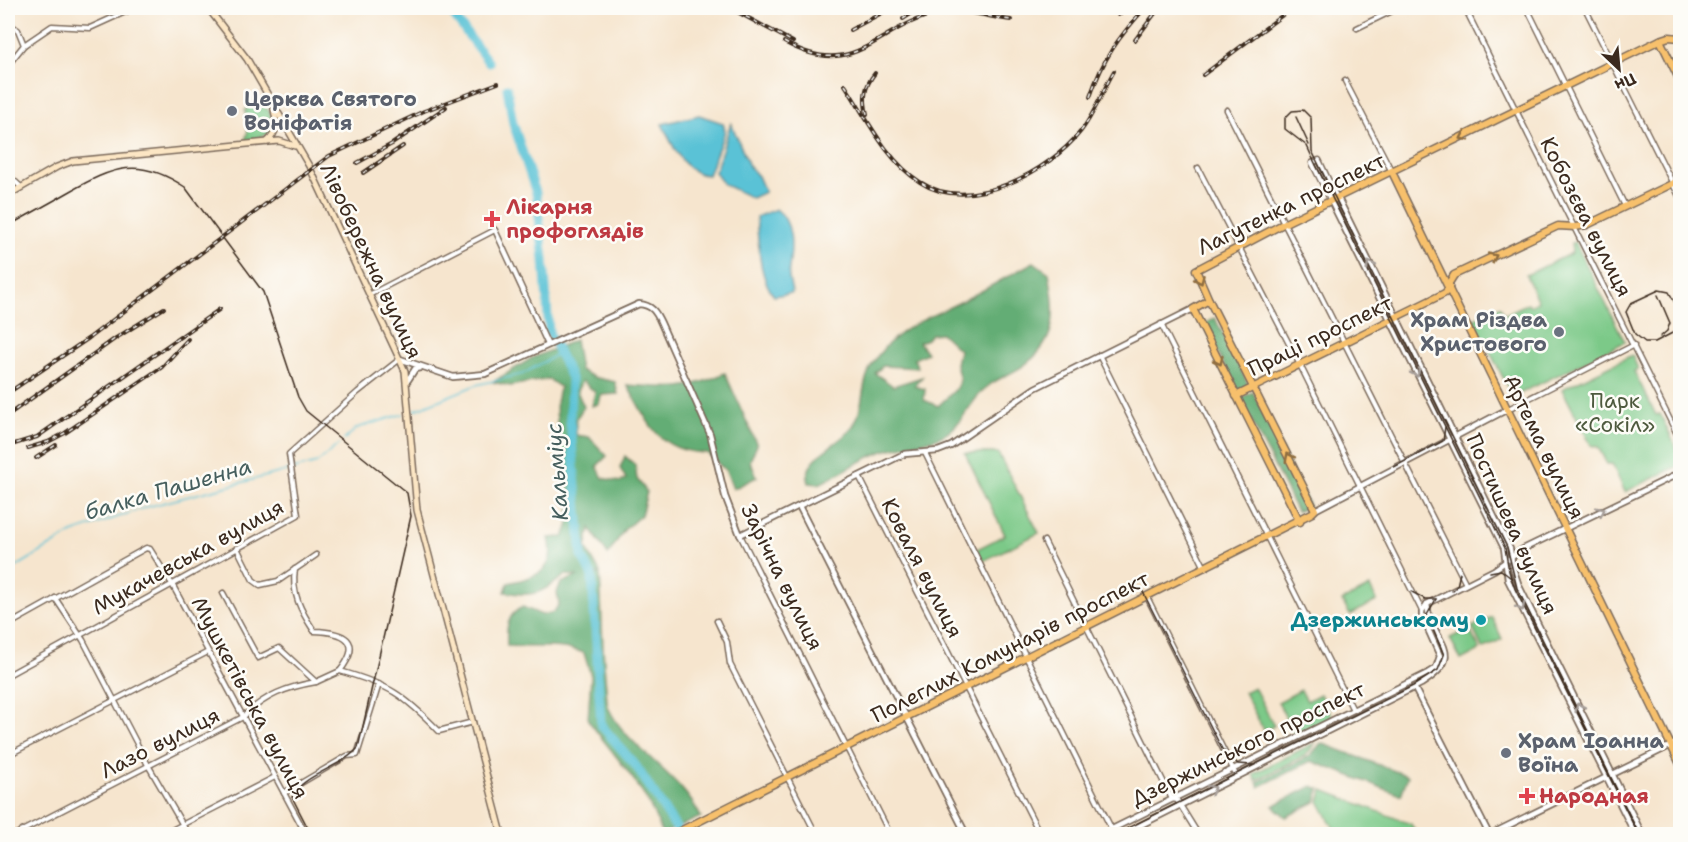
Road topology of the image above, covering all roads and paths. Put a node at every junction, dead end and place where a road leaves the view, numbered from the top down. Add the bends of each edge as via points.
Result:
1 (134, 8) edge
2 (208, 8) edge
3 (1398, 8) edge
4 (1465, 8) edge
5 (1585, 8) edge
6 (1529, 12) dead end
7 (8, 23) edge
8 (1357, 28) dead end
9 (1680, 38) edge
10 (1660, 40) junction
11 (24, 45) junction
12 (1613, 63) junction
13 (8, 65) edge
14 (1345, 81) dead end
15 (1680, 81) edge
16 (1565, 86) junction
17 (272, 102) junction
18 (1227, 110) dead end
19 (1516, 111) junction
20 (266, 142) junction
21 (297, 147) junction
22 (1197, 168) dead end
23 (1392, 172) junction
24 (8, 175) edge
25 (1680, 180) edge
26 (1673, 183) junction
27 (21, 187) junction
28 (8, 195) edge
29 (1680, 198) edge
30 (1335, 200) junction
31 (1625, 206) junction
32 (1285, 224) junction
33 (1575, 227) junction
34 (1239, 247) junction
35 (1449, 288) junction
36 (368, 296) junction
37 (1209, 300) junction
38 (1193, 309) junction
39 (1396, 317) junction
40 (1389, 320) junction
41 (1161, 324) junction
42 (1344, 343) junction
43 (548, 345) junction
44 (1635, 345) junction
45 (1099, 354) junction
46 (400, 359) junction
47 (1300, 365) junction
48 (422, 368) junction
49 (408, 380) junction
50 (1254, 388) junction
51 (1236, 396) junction
52 (1508, 409) junction
53 (1453, 437) junction
54 (1680, 440) edge
55 (925, 453) junction
56 (1403, 462) junction
57 (1680, 473) edge
58 (859, 476) junction
59 (1359, 485) junction
60 (799, 506) junction
61 (1315, 510) junction
62 (1300, 522) junction
63 (1565, 529) junction
64 (741, 535) junction
65 (1266, 538) junction
66 (1044, 541) dead end
67 (237, 548) junction
68 (316, 555) dead end
69 (1512, 557) junction
70 (1506, 561) junction
71 (1205, 568) junction
72 (295, 569) junction
73 (1490, 572) junction
74 (1508, 580) junction
75 (172, 584) junction
76 (1466, 584) junction
77 (223, 593) dead end
78 (1147, 597) junction
79 (55, 598) junction
80 (1427, 604) junction
81 (1422, 611) junction
82 (717, 621) dead end
83 (8, 625) edge
84 (1087, 627) junction
85 (79, 636) junction
86 (208, 652) junction
87 (1026, 657) junction
88 (340, 671) junction
89 (8, 675) edge
90 (316, 682) junction
91 (379, 684) junction
92 (1407, 684) junction
93 (965, 687) junction
94 (1414, 687) junction
95 (114, 700) junction
96 (1353, 711) junction
97 (243, 717) junction
98 (907, 717) junction
99 (473, 722) junction
100 (1680, 741) edge
101 (1672, 746) junction
102 (847, 747) junction
103 (8, 755) edge
104 (1680, 764) edge
105 (148, 765) junction
106 (1233, 769) junction
107 (1612, 774) junction
108 (275, 777) junction
109 (1237, 777) junction
110 (1606, 777) junction
111 (787, 778) junction
112 (284, 793) junction
113 (1172, 799) junction
114 (1180, 805) junction
115 (183, 825) junction
116 (1113, 832) edge
117 (16, 834) edge
118 (164, 834) edge
119 (188, 834) edge
120 (306, 834) edge
121 (502, 834) edge
122 (674, 834) edge
123 (816, 834) edge
124 (890, 834) edge
125 (966, 834) edge
126 (1040, 834) edge
127 (1102, 834) edge
128 (1123, 834) edge
129 (1198, 834) edge
130 (1490, 834) edge
131 (1635, 834) edge
132 (1642, 834) edge

1 - 11 street via 90,28 52,26
2 - 17 main road, Лівобережна вулиця via 247,59
3 - 8 street
4 - 19 street, Кобозєва вулиця
5 - 12 street
6 - 16 street
7 - 11 street via 18,30
9 - 10 main road, Лагутенка проспект
10 - 12 main road, Лагутенка проспект
10 - 15 main road
11 - 13 street
12 - 16 main road, Лагутенка проспект
12 - 26 street
14 - 23 street, Артема вулиця
16 - 19 main road, Лагутенка проспект
16 - 31 street
17 - 20 main road via 277,126
17 - 21 main road, Лівобережна вулиця
18 - 32 street
19 -> 23 main road, Лагутенка проспект
19 - 33 street, Кобозєва вулиця
20 - 21 main road via 288,142
20 - 27 main road via 73,161
21 - 36 main road, Лівобережна вулиця
22 - 34 street
23 - 30 main road, Лагутенка проспект
23 - 35 main road, Артема вулиця
24 - 27 street
25 - 26 main road, Праці проспект
26 - 29 street
26 - 31 main road, Праці проспект
27 - 28 main road
30 - 30 street, Постишева вулиця via 1319,160 1312,163
30 - 32 main road, Лагутенка проспект
39 -> 30 street, Постишева вулиця
30 - 40 street, Постишева вулиця
31 - 33 main road, Праці проспект
32 - 34 main road, Лагутенка проспект
32 - 42 street
35 -> 33 main road, Праці проспект via 1454,275 1558,226
33 - 44 street, Кобозєва вулиця
34 -> 37 main road, Лагутенка проспект via 1196,270
34 - 47 street
35 - 39 main road, Праці проспект
35 - 52 main road, Артема вулиця
36 - 43 street via 495,230
36 - 46 main road, Лівобережна вулиця
37 - 38 main road
37 - 50 main road
38 - 41 street
38 -> 51 main road
39 - 40 main road, Праці проспект
39 - 53 street, Постишева вулиця
40 - 42 main road, Праці проспект
40 -> 53 street, Постишева вулиця
41 - 45 street
41 - 65 street
42 - 47 main road, Праці проспект
42 - 56 street
43 - 48 street via 497,370 472,377 453,377
43 - 64 street, Зарічна вулиця via 639,304 652,308 710,434
44 - 52 street
44 - 54 street, Кобозєва вулиця
45 - 55 street via 1035,388 951,446
45 - 71 street
46 - 48 street
46 - 49 main road, Лівобережна вулиця
46 - 67 street, Мукачевська вулиця via 289,454 298,515
47 - 50 main road, Праці проспект
47 - 59 street
48 - 49 street via 415,369
49 - 99 main road, Лівобережна вулиця via 417,510
50 - 51 main road, Праці проспект
61 -> 50 main road
51 - 62 main road
52 - 53 street
52 - 63 main road, Артема вулиця
53 - 56 street
53 - 69 street, Постишева вулиця
53 - 70 street, Постишева вулиця via 1504,548
55 - 58 street via 904,454
55 - 87 street
56 - 59 street, Полеглих Комунарів проспект
56 - 76 street
63 -> 57 street
58 - 60 street
58 - 93 street, Коваля вулиця
59 - 61 street, Полеглих Комунарів проспект
59 - 81 street
60 - 64 street
60 - 98 street
61 - 62 main road, Полеглих Комунарів проспект
62 - 65 main road, Полеглих Комунарів проспект
63 - 69 street
63 - 101 main road, Артема вулиця
64 - 102 street, Зарічна вулиця
65 - 71 main road, Полеглих Комунарів проспект
65 - 96 street
66 - 84 street
67 - 72 street via 253,580 260,585 278,581
67 - 75 street, Мукачевська вулиця
68 - 72 street
69 - 70 street
107 -> 69 street, Постишева вулиця via 1519,586
70 - 73 street
70 - 74 street, Постишева вулиця
71 - 78 main road, Полеглих Комунарів проспект
72 - 88 street via 292,584 300,610 314,631 337,632 349,642 348,660
73 - 74 street via 1501,573
73 - 76 street
74 -> 110 street, Постишева вулиця
75 - 79 street, Мушкетівська вулиця via 153,551 146,548
75 - 85 street, Мукачевська вулиця
75 - 86 street, Мушкетівська вулиця
76 - 80 street
77 - 90 street via 258,658 279,648
78 - 84 main road, Полеглих Комунарів проспект
78 - 106 street
79 - 83 street
79 - 85 street
80 - 81 street
80 - 94 street, Дзержинського проспект via 1446,661 1440,672
81 - 92 street, Дзержинського проспект via 1440,660 1436,668
82 - 111 street via 727,642 730,664
84 - 87 main road, Полеглих Комунарів проспект
84 - 113 street
85 - 89 street, Мукачевська вулиця
85 - 95 street
86 - 95 street
86 - 97 street, Мушкетівська вулиця
87 - 93 main road, Полеглих Комунарів проспект
87 - 116 street
88 - 90 street, Лазо вулиця
88 - 91 street
90 - 97 street, Лазо вулиця via 288,686 268,696
91 - 99 street via 398,692 439,731
91 - 112 street via 357,755 347,756
92 - 94 street
92 - 96 street, Дзержинського проспект
93 - 98 main road, Полеглих Комунарів проспект
93 - 126 street, Коваля вулиця
94 - 109 street, Дзержинського проспект
94 - 130 street
95 - 103 street
95 - 105 street
96 - 106 street, Дзержинського проспект
97 - 105 street, Лазо вулиця
97 - 108 street, Мушкетівська вулиця
98 - 102 main road, Полеглих Комунарів проспект
98 - 125 street
99 - 121 main road, Лівобережна вулиця
100 - 101 street
101 - 104 main road, Артема вулиця
101 - 107 street
102 - 111 main road, Полеглих Комунарів проспект
102 - 124 street, Зарічна вулиця
105 - 115 street
105 - 117 street, Лазо вулиця
106 - 109 street
106 - 113 street, Дзержинського проспект
107 - 110 street
107 - 132 street, Постишева вулиця
108 - 112 street, Мушкетівська вулиця
108 - 115 street
114 -> 109 street, Дзержинського проспект
110 - 130 street
110 - 131 street, Постишева вулиця
111 - 122 main road, Полеглих Комунарів проспект
111 - 123 street
112 - 120 street, Мушкетівська вулиця
113 - 114 street
113 - 116 street, Дзержинського проспект
114 - 128 street, Дзержинського проспект
114 - 129 street
115 - 118 street
115 - 119 street
116 - 127 street, Дзержинського проспект

